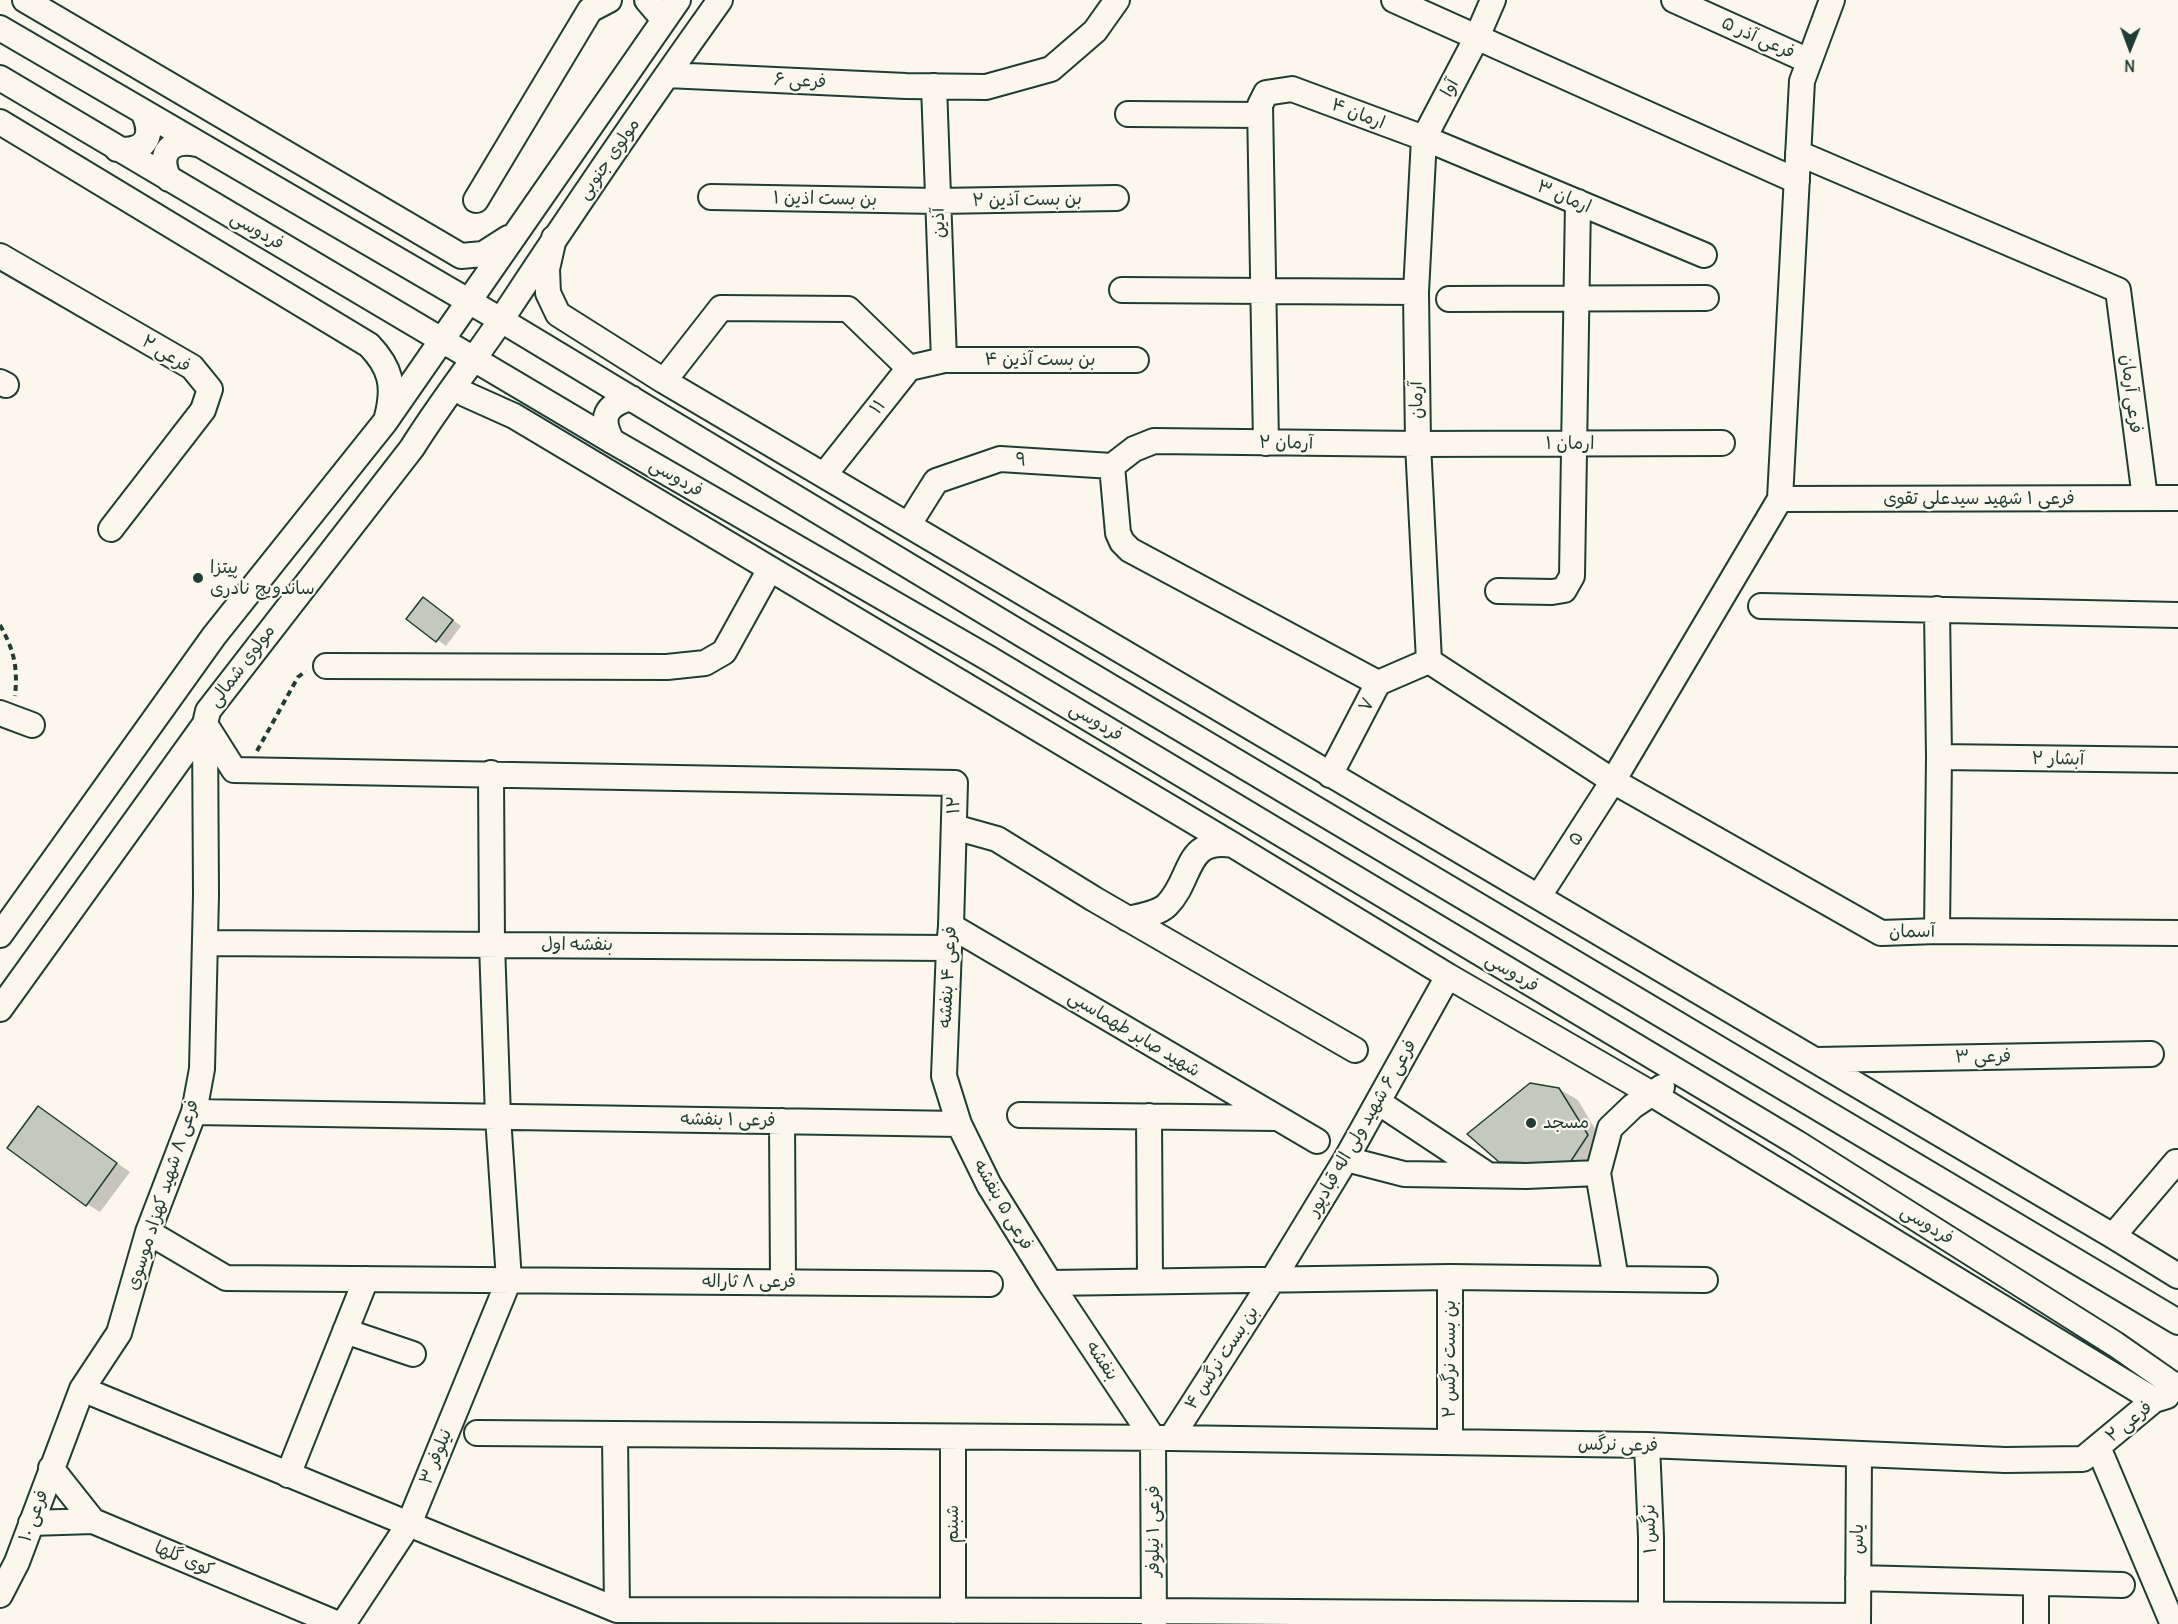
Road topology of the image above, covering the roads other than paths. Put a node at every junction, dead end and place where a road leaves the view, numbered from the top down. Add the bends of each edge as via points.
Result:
1 (25, 0) edge
2 (609, 0) edge
3 (647, 0) edge
4 (678, 0) edge
5 (720, 0) edge
6 (1116, 0) edge
7 (1394, 0) edge
8 (1493, 0) edge
9 (1674, 0) edge
10 (1832, 0) edge
11 (664, 20) junction
12 (0, 28) edge
13 (1477, 37) junction
14 (1809, 61) junction
15 (667, 75) junction
16 (0, 78) edge
17 (934, 86) junction
18 (144, 114) junction
19 (1128, 114) dead end
20 (1260, 115) junction
21 (0, 122) edge
22 (1424, 138) junction
23 (197, 144) junction
24 (117, 148) junction
25 (1798, 153) junction
26 (169, 179) junction
27 (1797, 181) junction
28 (711, 197) dead end
29 (1116, 198) dead end
30 (476, 200) dead end
31 (938, 201) junction
32 (1578, 202) junction
33 (515, 233) junction
34 (554, 238) junction
35 (1704, 255) dead end
36 (0, 256) edge
37 (1122, 290) dead end
38 (1263, 290) junction
39 (1416, 292) junction
40 (1706, 298) dead end
41 (1449, 299) dead end
42 (1576, 299) junction
43 (470, 303) junction
44 (501, 320) junction
45 (443, 340) junction
46 (475, 358) junction
47 (944, 360) junction
48 (1136, 360) dead end
49 (909, 368) junction
50 (664, 381) junction
51 (527, 390) junction
52 (465, 394) junction
53 (632, 398) junction
54 (436, 410) junction
55 (385, 422) junction
56 (612, 441) junction
57 (1266, 442) junction
58 (1722, 443) dead end
59 (1418, 444) junction
60 (1573, 444) junction
61 (1112, 466) junction
62 (825, 474) junction
63 (2145, 498) junction
64 (2178, 498) edge
65 (1780, 499) junction
66 (909, 524) junction
67 (111, 529) dead end
68 (771, 569) junction
69 (1498, 591) dead end
70 (1761, 606) dead end
71 (1937, 609) junction
72 (2178, 615) edge
73 (214, 636) junction
74 (1429, 661) junction
75 (244, 663) junction
76 (326, 666) road end
77 (1378, 683) junction
78 (175, 688) junction
79 (206, 718) junction
80 (1939, 757) junction
81 (2178, 760) edge
82 (491, 773) junction
83 (1330, 775) junction
84 (1613, 781) junction
85 (954, 827) junction
86 (1233, 845) junction
87 (1374, 890) junction
88 (1539, 896) junction
89 (1128, 919) junction
90 (1354, 919) junction
91 (1936, 931) junction
92 (2178, 933) edge
93 (0, 935) edge
94 (950, 937) junction
95 (205, 944) junction
96 (492, 944) junction
97 (1448, 976) junction
98 (0, 1009) edge
99 (1355, 1050) dead end
100 (2151, 1054) dead end
101 (1816, 1060) junction
102 (1682, 1075) junction
103 (1652, 1094) junction
104 (1378, 1102) junction
105 (194, 1112) junction
106 (1020, 1114) dead end
107 (1149, 1116) junction
108 (498, 1117) junction
109 (1276, 1118) junction
110 (782, 1121) junction
111 (959, 1124) junction
112 (1317, 1141) dead end
113 (1346, 1159) junction
114 (2178, 1162) edge
115 (1598, 1173) junction
116 (1488, 1175) junction
117 (148, 1232) junction
118 (2113, 1236) junction
119 (1450, 1276) junction
120 (2178, 1276) edge
121 (366, 1279) junction
122 (1274, 1279) junction
123 (509, 1280) junction
124 (1616, 1280) junction
125 (1705, 1280) dead end
126 (1150, 1281) junction
127 (783, 1282) junction
128 (1050, 1283) junction
129 (990, 1284) dead end
130 (2178, 1322) edge
131 (345, 1331) junction
132 (413, 1354) dead end
133 (82, 1389) junction
134 (2178, 1390) edge
135 (2154, 1400) junction
136 (477, 1433) dead end
137 (615, 1435) junction
138 (953, 1437) junction
139 (1162, 1438) junction
140 (1450, 1442) junction
141 (1647, 1445) junction
142 (2091, 1453) junction
143 (1859, 1454) junction
144 (51, 1468) junction
145 (288, 1474) junction
146 (93, 1521) junction
147 (31, 1523) junction
148 (409, 1524) junction
149 (1858, 1578) junction
150 (2036, 1583) junction
151 (2122, 1585) dead end
152 (0, 1595) edge
153 (617, 1610) junction
154 (953, 1611) junction
155 (1154, 1617) edge
156 (1651, 1618) edge
157 (1858, 1620) edge
158 (2172, 1622) dead end
159 (338, 1624) edge
160 (343, 1624) edge
161 (2036, 1624) edge

1 - 33 street via 461,256 483,254
2 - 30 street via 590,10
3 - 11 street
4 - 11 street, مولوی جنوبی
5 - 15 street, مولوی جنوبی
6 - 17 street, فرعی ۶ via 1095,31 1051,69 986,87
7 - 13 street
8 - 13 street, آوا
9 - 14 street, فرعی آذر ۵
10 - 14 street
11 - 33 street, مولوی جنوبی
12 - 18 street, فردوسی
13 - 22 street, آوا
13 - 27 street
14 - 25 street via 1802,81
15 - 17 street, فرعی ۶
15 - 34 street, مولوی جنوبی
16 - 24 street, فردوسی
17 - 31 street, آذین
18 - 23 street, فردوسی
18 - 24 street via 149,125 148,137 129,150
19 - 20 street
20 - 22 street, ارمان ۴ via 1266,93 1292,89
20 - 38 street
21 - 55 street via 369,345 383,362 391,383
22 - 32 street, ارمان ۳
22 - 39 street, آرمان
23 - 26 street via 185,141 173,145 165,155 163,167
23 - 43 street, فردوسی
24 - 26 street, فردوسی
25 - 27 street
25 - 63 street, فرعی آرمان via 2118,290
26 - 45 street, فردوسی
27 - 65 street
28 - 31 street, بن بست اذین ۱
29 - 31 street, بن بست آذین ۲
31 - 47 street, آذین
32 - 35 street, ارمان ۳
32 - 42 street
33 - 43 street, مولوی جنوبی
34 - 44 street, مولوی جنوبی
34 - 50 street via 547,269 548,293 558,314
36 - 67 street, فرعی ۲ via 192,367 210,389 203,410
37 - 38 street
38 - 39 street
38 - 57 street
39 - 59 street, آرمان
40 - 42 street
41 - 42 street
42 - 60 street
43 - 44 street, فردوسی
43 - 45 street, مولوی جنوبی
44 - 46 street, مولوی جنوبی
44 - 53 street, فردوسی
45 - 46 street, فردوسی
45 - 55 street
46 - 51 street, فردوسی
46 - 54 street, مولوی شمالی
47 - 48 street, بن بست آذین ۴
47 - 49 street
49 - 50 street via 848,309 721,308
49 - 62 street, ۱۱
50 - 62 street
51 - 52 street via 491,388
51 - 56 street, فردوسی
52 - 54 street
52 - 68 street via 514,416
53 - 56 street via 619,402 605,418
53 - 130 street, فردوسی
54 - 75 street, مولوی شمالی via 412,447
55 - 73 street
56 - 87 street, فردوسی via 988,658
57 - 59 street, آرمان ۲
57 - 61 street, آرمان ۲ via 1154,441 1134,449
58 - 60 street, ارمان ۱
59 - 60 street, ارمان ۱
59 - 74 street, آرمان
60 - 69 street via 1572,576 1564,590
61 - 66 street, ۹ via 1000,459 936,481
61 - 77 street via 1118,533 1130,550
62 - 66 street
63 - 64 street, فرعی ۱ شهید سیدعلی تقوی
63 - 65 street, فرعی ۱ شهید سیدعلی تقوی
65 - 84 street, ۵
66 - 83 street
68 - 76 street via 724,652 705,663 667,667
68 - 86 street
70 - 71 street
71 - 72 street
71 - 80 street
73 - 75 street
73 - 78 street
74 - 77 street, ۷
74 - 84 street, آسمان
75 - 79 street, مولوی شمالی
77 - 83 street, ۷
78 - 79 street
78 - 93 street
79 - 82 street via 234,770
79 - 95 street, فرعی ۸ شهید کهزاد موسوی
79 - 98 street, مولوی شمالی
80 - 81 street, آبشار ۲
80 - 91 street
82 - 85 street, ۱۲ via 955,783
82 - 96 street
83 - 88 street
84 - 88 street, ۵
84 - 91 street, آسمان via 1881,933
85 - 89 street via 997,839
85 - 94 street, فرعی ۴ بنفشه
86 - 89 street via 1219,843 1201,849 1166,907
86 - 90 street
87 - 90 street
87 - 102 street, فردوسی
88 - 101 street
89 - 99 street
90 - 97 street
91 - 92 street, آسمان
94 - 96 street, بنفشه اول
94 - 109 street, شهید صابر طهماسبی
94 - 111 street, فرعی ۴ بنفشه via 944,1076
95 - 96 street, بنفشه اول
95 - 105 street, فرعی ۸ شهید کهزاد موسوی via 202,1069
96 - 108 street
97 - 103 street
97 - 104 street, فرعی ۶ شهید ولی اله قبادپور
100 - 101 street, فرعی ۳
101 - 118 street
102 - 103 street
102 - 134 street, فردوسی via 2115,1344
103 - 115 street via 1610,1128
103 - 135 street
104 - 113 street, فرعی ۶ شهید ولی اله قبادپور
104 - 116 street
105 - 108 street, فرعی ۱ بنفشه
105 - 117 street, فرعی ۸ شهید کهزاد موسوی
106 - 107 street
107 - 109 street
107 - 126 street
108 - 110 street, فرعی ۱ بنفشه
108 - 123 street
109 - 112 street, شهید صابر طهماسبی
110 - 111 street, فرعی ۱ بنفشه
110 - 127 street
111 - 128 street, فرعی ۵ بنفشه via 988,1185
113 - 116 street via 1404,1174
113 - 122 street, فرعی ۶ شهید ولی اله قبادپور
114 - 118 street
115 - 116 street
115 - 124 street
117 - 121 street, فرعی ۸ ثاراله via 226,1278
117 - 133 street, فرعی ۸ شهید کهزاد موسوی via 119,1333
118 - 120 street
119 - 122 street
119 - 124 street
119 - 140 street, بن بست نرگس ۲
121 - 123 street, فرعی ۸ ثاراله
121 - 131 street
122 - 126 street
122 - 139 street, بن بست نرگس ۴
123 - 127 street, فرعی ۸ ثاراله
123 - 148 street, نیلوفر ۳
124 - 125 street
126 - 128 street
127 - 129 street, فرعی ۸ ثاراله
128 - 139 street, بنفشه
131 - 132 street
131 - 145 street
133 - 144 street, فرعی ۸ شهید کهزاد موسوی
133 - 145 street
134 - 135 street, فرعی ۲
135 - 142 street, فرعی ۲
136 - 137 street, فرعی نرگس
137 - 138 street, فرعی نرگس
137 - 153 street
138 - 139 street, فرعی نرگس
138 - 154 street, شبنم
139 - 140 street, فرعی نرگس
139 - 155 street, فرعی ۱ نیلوفر
140 - 141 street, فرعی نرگس
141 - 143 street, فرعی نرگس
141 - 156 street, نرگس ۱
142 - 143 street, فرعی نرگس via 2006,1460
142 - 158 street
143 - 149 street, یاس
144 - 146 street, کوی گلها
144 - 147 street, فرعی ۱۰
145 - 148 street
146 - 147 street
146 - 159 street, کوی گلها
147 - 152 street, فرعی ۱۰
148 - 153 street
148 - 160 street, نیلوفر ۳
149 - 150 street
149 - 157 street, یاس
150 - 151 street
150 - 161 street
153 - 154 street
154 - 155 street
155 - 156 street
156 - 157 street

